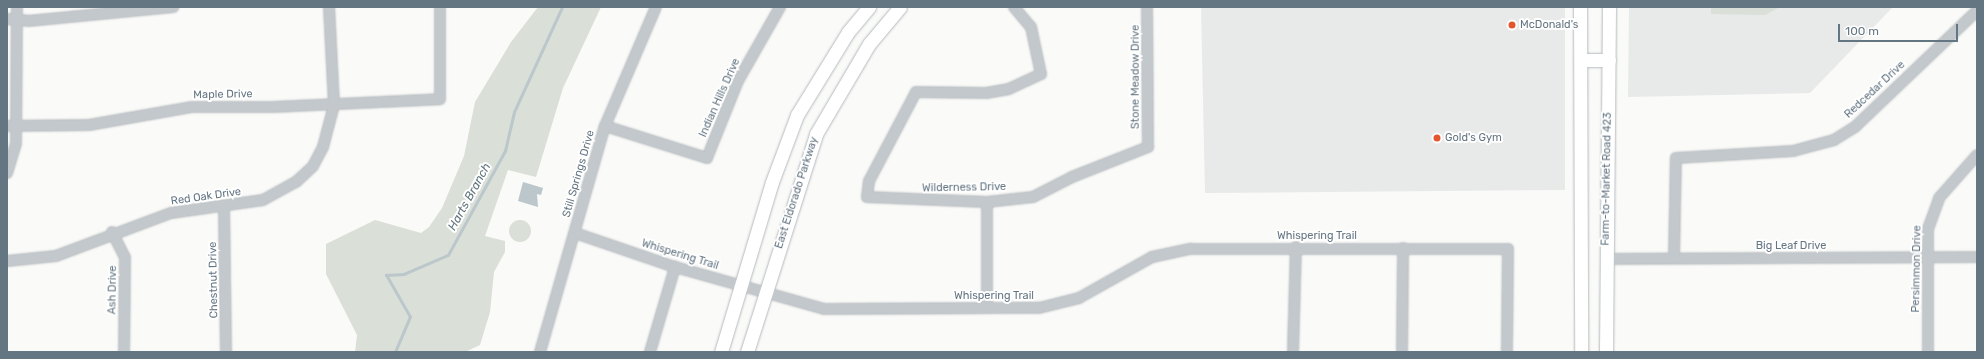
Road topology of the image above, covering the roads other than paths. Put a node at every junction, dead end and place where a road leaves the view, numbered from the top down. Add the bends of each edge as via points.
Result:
1 (17, 7) edge
2 (173, 7) edge
3 (329, 7) edge
4 (440, 7) edge
5 (656, 7) edge
6 (780, 7) edge
7 (869, 7) edge
8 (900, 7) edge
9 (1014, 7) edge
10 (1147, 7) edge
11 (1580, 7) edge
12 (1609, 7) edge
13 (1977, 11) edge
14 (12, 19) edge
15 (1581, 60) junction
16 (1609, 60) junction
17 (334, 105) junction
18 (11, 126) edge
19 (605, 126) junction
20 (1148, 147) joint
21 (1977, 155) edge
22 (7, 173) edge
23 (987, 202) junction
24 (224, 208) junction
25 (112, 232) junction
26 (575, 233) junction
27 (1296, 247) junction
28 (1403, 248) junction
29 (1977, 257) edge
30 (1674, 258) junction
31 (1928, 258) junction
32 (1606, 259) junction
33 (7, 261) edge
34 (675, 267) junction
35 (743, 286) junction
36 (764, 292) junction
37 (987, 308) junction
38 (124, 352) edge
39 (226, 352) edge
40 (540, 352) edge
41 (650, 352) edge
42 (720, 352) edge
43 (747, 352) edge
44 (1293, 352) edge
45 (1402, 352) edge
46 (1507, 352) edge
47 (1581, 352) edge
48 (1606, 352) edge
49 (1928, 352) edge

1 - 14 street
2 - 14 street
3 - 17 street, Red Oak Drive
4 - 17 street, Maple Drive via 440,99
5 - 19 street, Still Springs Drive
6 - 19 street, Indian Hills Drive via 738,81 707,158
7 - 35 main road via 848,32 797,115 772,182
8 - 36 main road, East Eldorado Parkway via 869,44 816,134
9 - 23 street, Wilderness Drive via 1031,27 1041,74 1009,89 986,93 916,92 869,181 867,197
10 - 20 street, Stone Meadow Drive
11 - 15 main road
12 - 16 main road, Farm-to-Market Road 423
13 - 30 street, Redcedar Drive via 1855,127 1834,140 1793,151 1676,158
14 - 18 street
15 - 16 main road
15 - 47 main road
16 - 32 main road, Farm-to-Market Road 423
17 - 18 street, Maple Drive via 192,107 89,125
17 - 24 street, Red Oak Drive via 323,147 305,175 264,200
18 - 22 street via 16,143
19 - 26 street, Still Springs Drive
20 - 23 street, Wilderness Drive via 1072,176 1033,197
21 - 31 street, Persimmon Drive via 1939,198 1928,229
23 - 37 street
24 - 25 street, Red Oak Drive via 171,213
24 - 39 street, Chestnut Drive
25 - 33 street, Red Oak Drive via 56,256
25 - 38 street, Ash Drive via 125,258
26 - 34 street, Whispering Trail
26 - 40 street, Still Springs Drive
27 - 28 street, Whispering Trail
27 - 37 street, Whispering Trail via 1191,249 1152,257 1079,298 1039,308
27 - 44 street
28 - 45 street
28 - 46 street, Whispering Trail via 1508,249
29 - 31 street, Big Leaf Drive
30 - 31 street, Big Leaf Drive
30 - 32 street, Big Leaf Drive
31 - 49 street, Persimmon Drive
32 - 48 main road, Farm-to-Market Road 423
34 - 35 street, Whispering Trail
34 - 41 street
35 - 36 street, Whispering Trail
35 - 42 main road
36 - 37 street, Whispering Trail via 824,309
36 - 43 main road, East Eldorado Parkway

